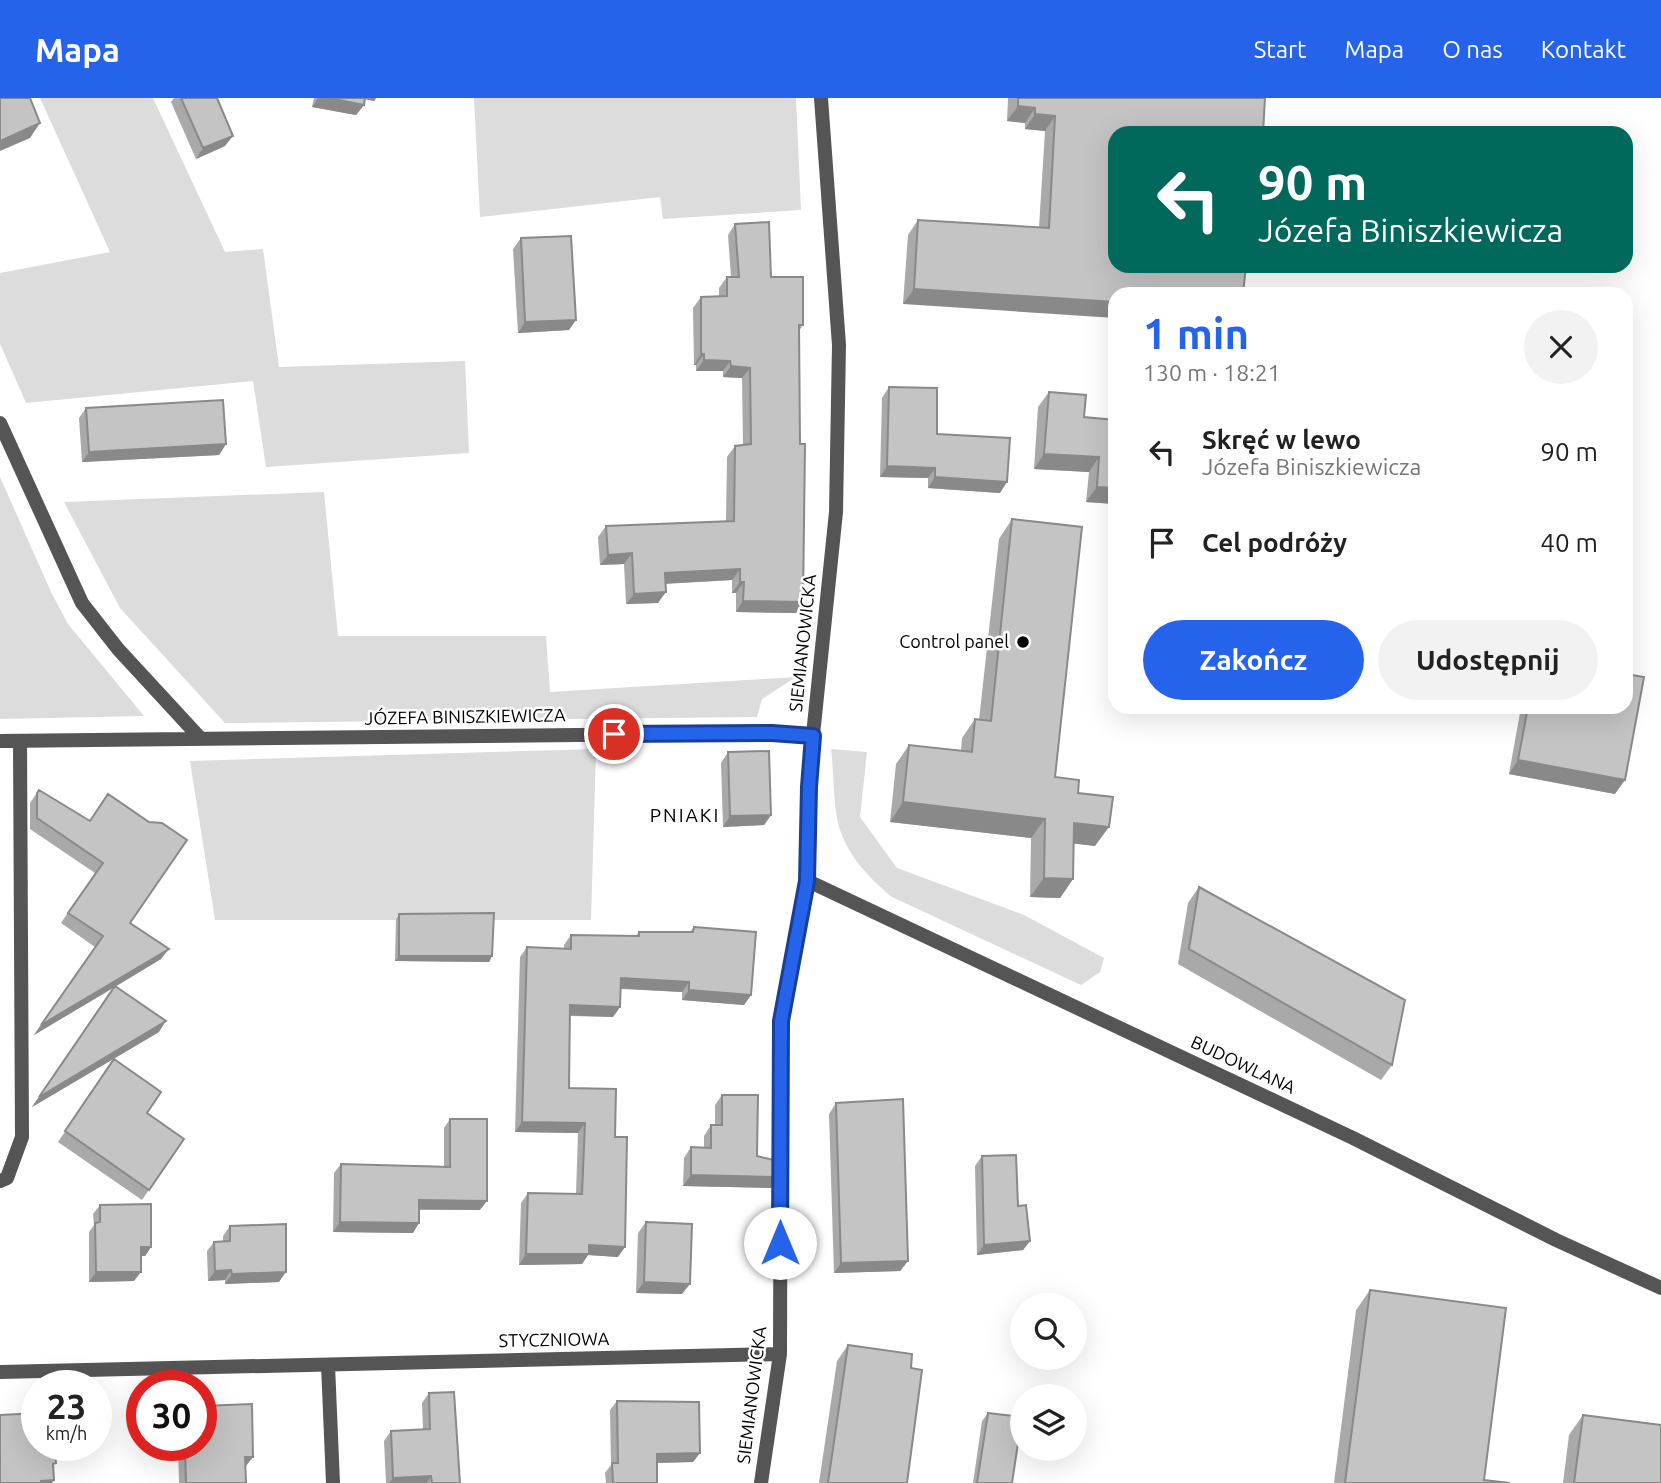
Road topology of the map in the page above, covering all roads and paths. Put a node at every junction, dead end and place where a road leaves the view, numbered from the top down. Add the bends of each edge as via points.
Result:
1 (821, 98) edge
2 (0, 423) edge
3 (813, 736) junction
4 (201, 739) junction
5 (0, 741) edge
6 (20, 741) junction
7 (807, 881) junction
8 (0, 1181) edge
9 (1661, 1288) edge
10 (780, 1354) junction
11 (328, 1366) junction
12 (0, 1372) edge
13 (333, 1483) edge
14 (761, 1483) edge

1 - 3 street, SIEMIANOWICKA via 839,345 836,512
2 - 4 street via 82,603
3 - 4 street, JÓZEFA BINISZKIEWICZA
3 - 7 street, SIEMIANOWICKA
4 - 6 street, JÓZEFA BINISZKIEWICZA
5 - 6 street, JÓZEFA BINISZKIEWICZA
6 - 8 street via 22,1137 7,1178
7 - 9 street, BUDOWLANA
7 - 10 street, SIEMIANOWICKA via 781,1021
10 - 11 street, STYCZNIOWA
10 - 14 street, SIEMIANOWICKA
11 - 12 street, STYCZNIOWA
11 - 13 street

